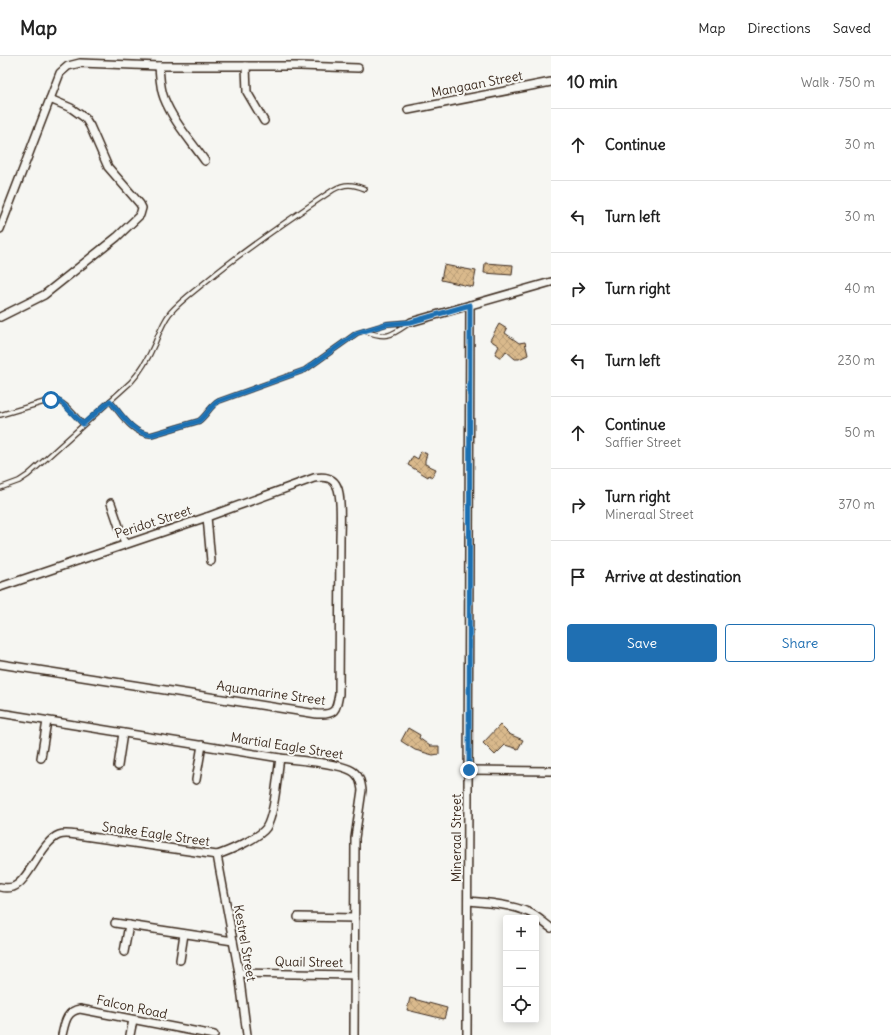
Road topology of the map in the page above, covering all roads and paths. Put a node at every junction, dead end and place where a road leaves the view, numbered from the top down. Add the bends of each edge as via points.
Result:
1 (109, 56) edge
2 (123, 56) edge
3 (108, 64) junction
4 (123, 65) junction
5 (159, 66) junction
6 (246, 66) junction
7 (358, 68) dead end
8 (551, 82) edge
9 (50, 99) junction
10 (408, 110) dead end
11 (264, 121) dead end
12 (206, 161) dead end
13 (365, 189) dead end
14 (0, 229) edge
15 (551, 282) edge
16 (470, 305) junction
17 (0, 317) edge
18 (411, 322) junction
19 (365, 331) junction
20 (110, 401) junction
21 (0, 415) edge
22 (83, 424) junction
23 (314, 478) joint
24 (0, 488) edge
25 (111, 503) dead end
26 (207, 517) junction
27 (125, 544) junction
28 (211, 561) dead end
29 (0, 587) edge
30 (0, 664) edge
31 (0, 714) edge
32 (47, 721) junction
33 (123, 733) junction
34 (202, 745) junction
35 (41, 758) dead end
36 (280, 758) junction
37 (118, 766) dead end
38 (469, 770) junction
39 (551, 771) edge
40 (196, 780) dead end
41 (217, 855) junction
42 (0, 887) edge
43 (468, 901) junction
44 (298, 917) dead end
45 (355, 918) junction
46 (115, 923) dead end
47 (130, 925) junction
48 (551, 928) edge
49 (184, 934) junction
50 (233, 940) junction
51 (124, 952) dead end
52 (180, 960) dead end
53 (239, 973) junction
54 (354, 975) junction
55 (133, 1020) junction
56 (199, 1034) edge
57 (62, 1035) edge
58 (130, 1035) edge
59 (214, 1035) edge
60 (247, 1035) edge
61 (354, 1035) edge
62 (467, 1035) edge

1 - 3 street
2 - 4 street
3 - 4 street
3 - 9 street via 80,63 68,66 60,73
4 - 5 street
5 - 6 street
5 - 12 street via 162,90 168,107
6 - 7 street
6 - 11 street via 247,92
8 - 10 street, Mangaan Street
9 - 14 street
9 - 17 street via 71,108 85,118 108,167 142,208 136,220 50,291
13 - 20 lane via 349,184 333,190 264,237 186,298 166,319 137,375
15 - 16 street
16 - 18 street
16 - 38 street, Mineraal Street
18 - 19 lane via 387,324
18 - 19 lane via 387,337 375,336
19 - 20 lane via 357,333 305,370 219,401 199,421 151,435 145,435 135,429
20 - 22 lane
21 - 22 lane via 56,400
22 - 24 lane via 28,475
23 - 26 street, Peridot Street
23 - 30 street, Aquamarine Street via 325,477 333,480 340,498 339,694 337,706 332,713 317,714
25 - 27 street
26 - 27 street, Peridot Street
26 - 28 street
27 - 29 street, Peridot Street
31 - 32 street, Martial Eagle Street
32 - 33 street, Martial Eagle Street
32 - 35 street
33 - 34 street, Martial Eagle Street
33 - 37 street
34 - 36 street, Martial Eagle Street
34 - 40 street
36 - 41 street, Snake Eagle Street via 273,805 265,829 246,842
36 - 45 street, Martial Eagle Street via 345,767 359,778 362,790 355,838
38 - 39 street
38 - 43 street, Mineraal Street
41 - 42 street, Snake Eagle Street via 77,835 59,835 47,845 25,875 12,887
41 - 50 street, Kestrel Street
43 - 48 street via 519,908
43 - 62 street, Mineraal Street
44 - 45 street
45 - 54 street, Martial Eagle Street
46 - 47 street
47 - 49 street
47 - 51 street
49 - 50 street
49 - 52 street
50 - 53 street, Kestrel Street
53 - 54 street, Quail Street
53 - 60 street, Kestrel Street
54 - 61 street, Martial Eagle Street
55 - 56 street, Falcon Road
55 - 57 street, Falcon Road via 90,1010 76,1010 67,1016
55 - 58 street
56 - 59 street, Falcon Road

